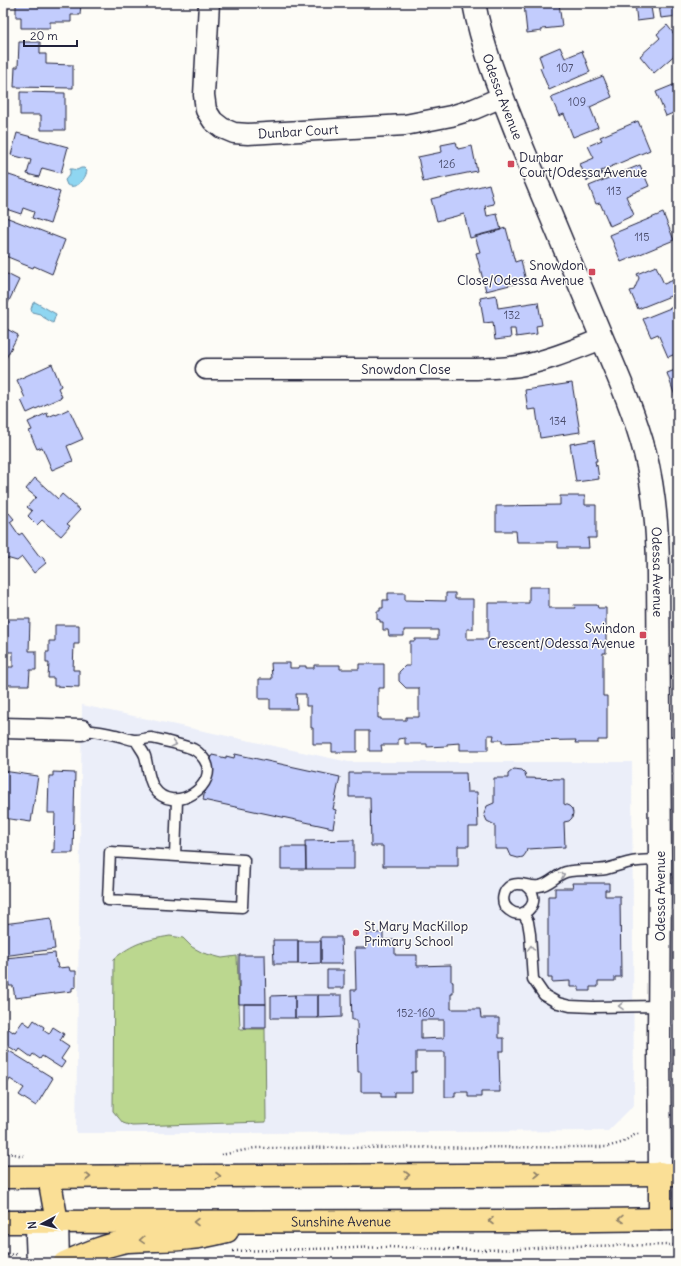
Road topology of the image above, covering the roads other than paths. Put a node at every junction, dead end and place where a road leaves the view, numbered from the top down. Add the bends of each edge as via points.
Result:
1 (209, 3) edge
2 (474, 3) edge
3 (502, 97) junction
4 (602, 339) junction
5 (206, 369) dead end
6 (3, 728) edge
7 (82, 730) joint
8 (136, 740) junction
9 (669, 747) edge
10 (177, 800) junction
11 (175, 856) junction
12 (660, 860) junction
13 (526, 886) junction
14 (523, 913) junction
15 (660, 1006) junction
16 (669, 1174) edge
17 (3, 1177) edge
18 (46, 1177) junction
19 (669, 1219) edge
20 (277, 1221) junction
21 (3, 1222) edge
22 (48, 1222) junction
23 (38, 1263) edge
24 (58, 1263) edge
25 (64, 1263) edge

1 - 3 street, Dunbar Court via 204,94 206,110 212,121 234,133 405,125 451,116
2 - 3 street, Odessa Avenue via 483,41
3 - 4 street, Odessa Avenue
4 - 5 street, Snowdon Close via 541,361 498,368
4 - 9 street, Odessa Avenue via 639,432 650,478 657,535
6 - 7 street
7 - 8 lane
8 - 10 lane via 143,751 154,789 166,799
8 -> 10 lane via 150,738 193,748 206,762 208,770 204,784 192,794
9 - 12 street, Odessa Avenue
10 - 11 lane
11 - 11 lane via 110,852 108,900 242,907 244,860
13 -> 12 lane via 539,887 564,873 573,871 607,869 628,863
12 - 15 street, Odessa Avenue
13 - 14 lane via 532,893 533,903
13 - 14 lane via 517,883 512,885 504,897 509,910 513,913
15 -> 14 lane via 570,1006 544,995 533,979 530,934
15 - 16 street, Odessa Avenue
18 -> 16 main road
16 - 19 main road
17 - 18 main road
18 - 22 main road
19 -> 20 main road, Sunshine Avenue
20 -> 22 main road, Sunshine Avenue
20 -> 25 main road via 191,1238 129,1241 97,1249
21 - 22 main road, Sunshine Avenue
22 - 23 street via 37,1238
22 - 24 street

